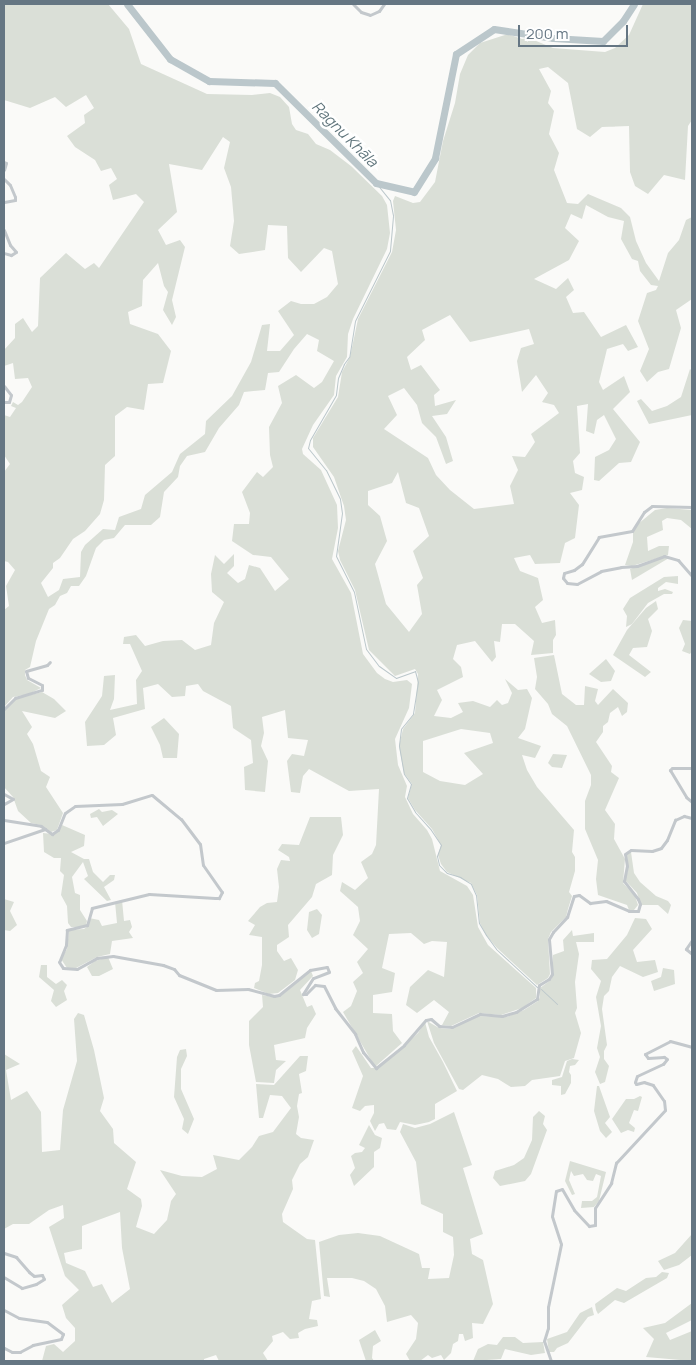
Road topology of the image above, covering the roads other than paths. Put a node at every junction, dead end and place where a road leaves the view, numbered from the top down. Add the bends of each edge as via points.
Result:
1 (352, 4) edge
2 (384, 4) edge
3 (4, 162) edge
4 (4, 170) edge
5 (4, 179) edge
6 (4, 202) edge
7 (4, 230) edge
8 (4, 253) edge
9 (4, 386) edge
10 (4, 402) edge
11 (692, 507) edge
12 (692, 576) edge
13 (50, 662) dead end
14 (4, 709) edge
15 (692, 768) edge
16 (4, 794) edge
17 (692, 802) edge
18 (4, 804) edge
19 (692, 818) edge
20 (4, 820) edge
21 (45, 830) junction
22 (4, 843) edge
23 (692, 940) edge
24 (692, 954) edge
25 (692, 1048) edge
26 (4, 1253) edge
27 (4, 1278) edge
28 (4, 1310) edge
29 (4, 1348) edge
30 (551, 1361) edge

1 - 2 street via 370,15 379,12
3 - 4 street
5 - 6 street via 16,197
7 - 8 street via 16,252 11,255
9 - 10 street via 11,395 9,402
11 - 12 street via 652,506 632,531 599,537 582,564 564,573 563,578 568,583 577,584 601,571 637,566 664,556 678,560
13 - 14 street via 26,671 28,678 42,685 42,690 15,698
15 - 17 street via 670,770
16 - 18 street via 13,799
19 - 21 street via 684,816 675,820 661,848 631,850 625,854 624,882 638,899 638,911 629,911 606,901 590,903 579,895 574,896 563,923 549,939 552,974 549,980 539,985 537,999 516,1012 502,1016 480,1014 452,1027 426,1020 404,1045 376,1068 362,1052 355,1034 335,1008 324,986 315,985 303,994 313,978 329,972 327,967 310,970 274,996 248,989 216,990 163,965 113,956 97,958 77,968 63,968 59,962 66,945 67,930 87,925 92,908 150,894 219,898 222,892 203,865 200,844 180,819 152,795 122,804 75,806 65,813 58,830 52,834
20 - 21 street via 40,826
21 - 22 street
23 - 24 street via 686,949
25 - 30 street via 670,1041 645,1054 648,1058 664,1057 667,1060 637,1076 635,1082 653,1085 664,1101 665,1110 616,1163 610,1183 595,1208 594,1225 589,1226 574,1210 562,1189 556,1191 552,1216 561,1244 544,1341
26 - 27 street via 16,1257 34,1276 42,1275 44,1279 22,1288
28 - 29 street via 19,1318 47,1322 63,1334 61,1339 33,1345 20,1352

